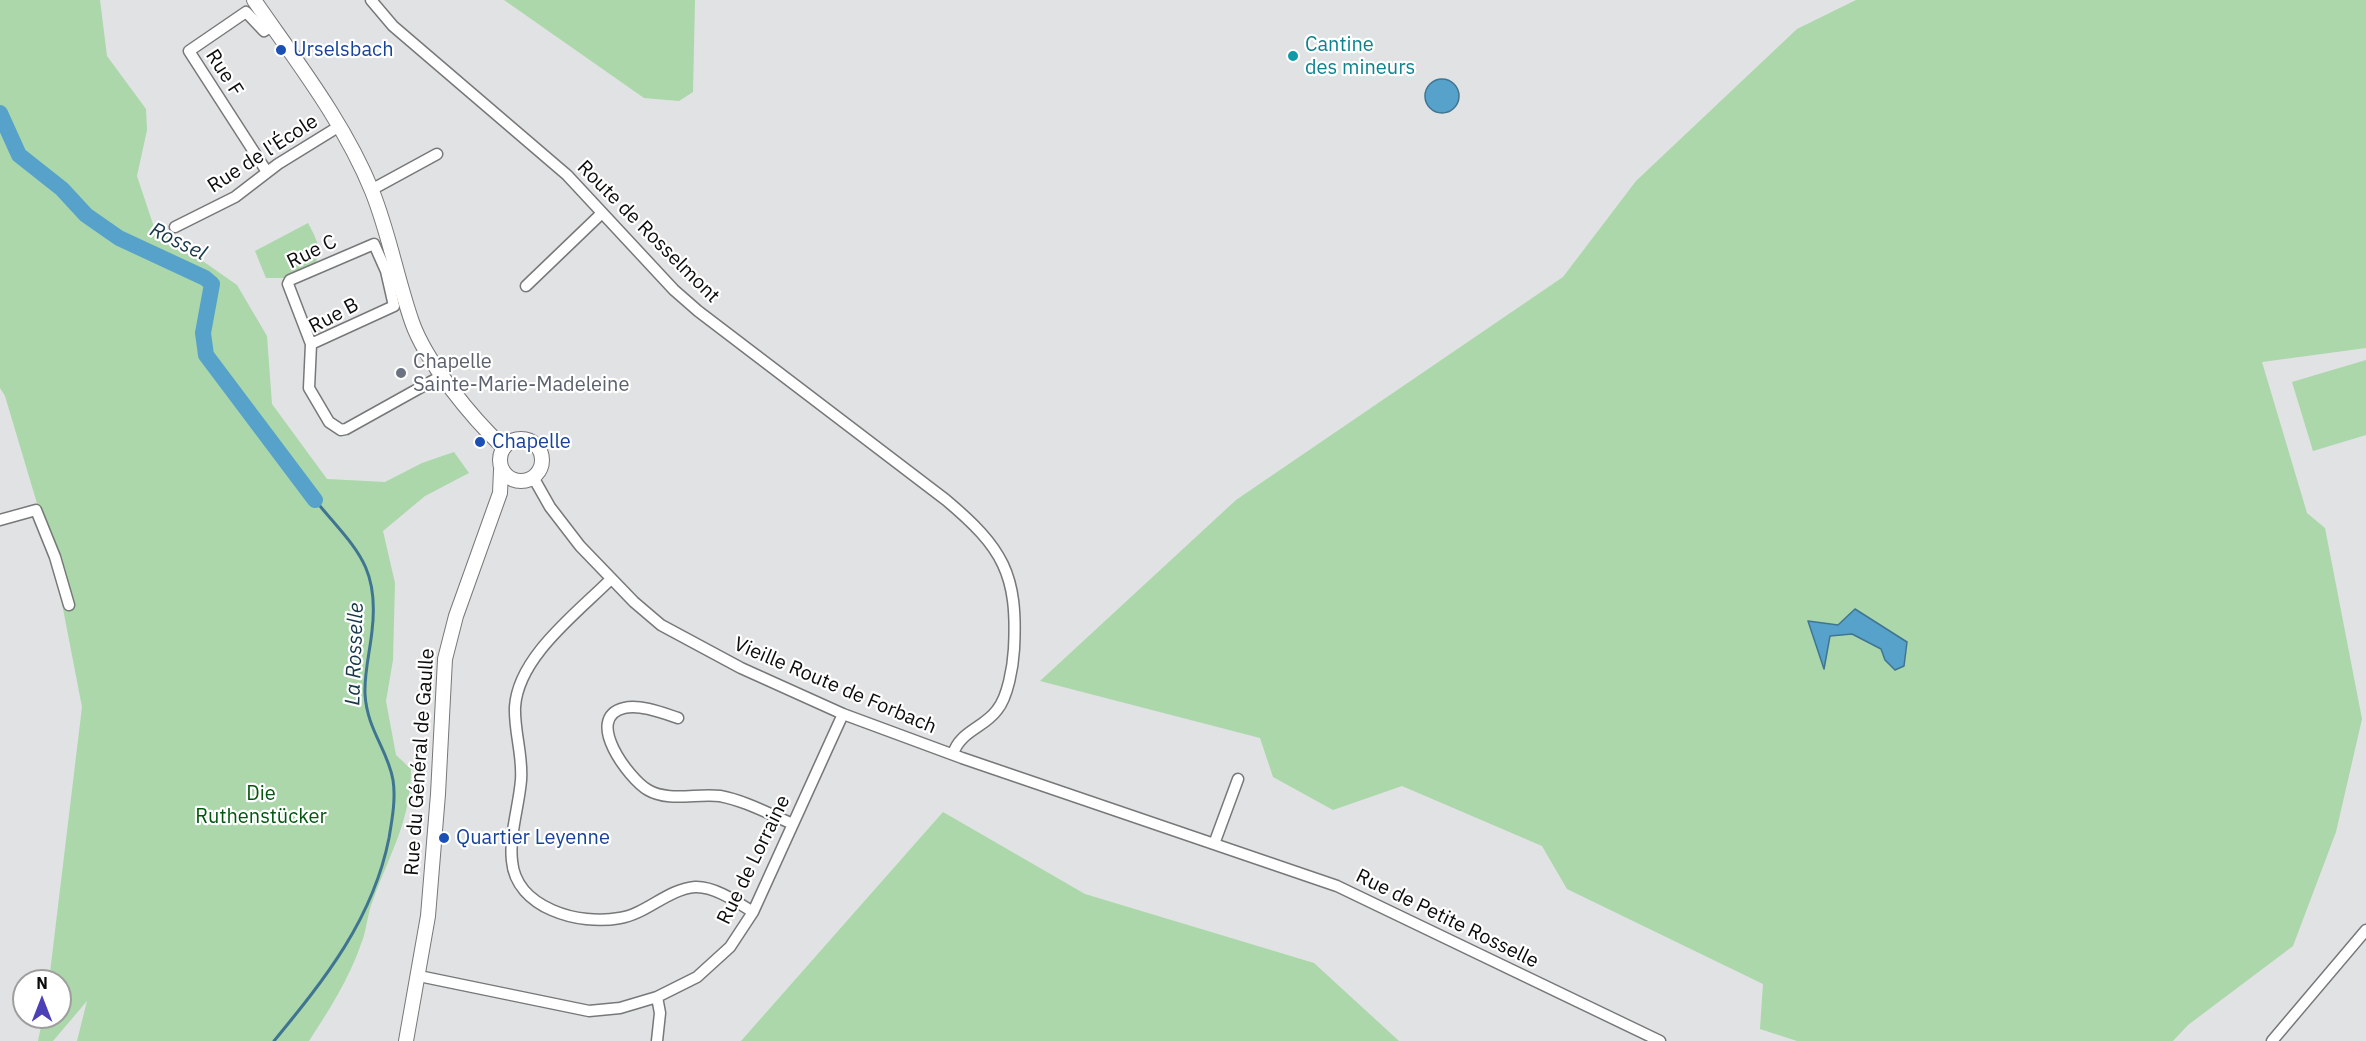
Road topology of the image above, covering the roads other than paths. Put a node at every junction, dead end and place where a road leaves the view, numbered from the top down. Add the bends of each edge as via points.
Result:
1 (254, 0) edge
2 (371, 0) edge
3 (272, 26) junction
4 (338, 127) junction
5 (437, 153) dead end
6 (267, 172) junction
7 (372, 190) junction
8 (602, 213) junction
9 (175, 227) dead end
10 (391, 269) junction
11 (526, 286) dead end
12 (311, 344) junction
13 (443, 375) junction
14 (503, 447) junction
15 (501, 470) junction
16 (533, 477) junction
17 (516, 481) junction
18 (500, 493) junction
19 (0, 520) edge
20 (611, 579) junction
21 (69, 605) dead end
22 (843, 714) junction
23 (678, 718) dead end
24 (953, 754) junction
25 (1014, 777) joint
26 (1238, 779) dead end
27 (793, 824) junction
28 (1214, 844) junction
29 (753, 912) junction
30 (2366, 930) edge
31 (418, 976) junction
32 (657, 997) junction
33 (405, 1041) edge
34 (657, 1041) edge
35 (1660, 1041) edge
36 (2272, 1041) edge

1 - 3 main road
2 - 8 street, Route de Rosselmont via 393,26 567,175
3 - 4 main road
3 - 6 street, Rue F via 264,32 246,12 189,51
4 - 6 street, Rue de l'École
4 - 7 main road
5 - 7 street
6 - 9 street, Rue de l'École via 236,197
7 - 10 main road
8 - 11 street
8 - 24 street, Route de Rosselmont via 698,311 946,500 977,526 992,545 1007,572 1014,596 1013,669 997,710 963,735
10 - 12 street, Rue B via 394,306
10 - 12 street, Rue C via 374,244 290,280 288,284
10 - 13 main road via 423,346
12 - 13 street, Rue B via 309,388 329,422 341,430
13 - 14 main road via 483,429
14 - 15 main road
14 - 16 main road via 517,438 539,448 542,464
15 - 17 main road
15 - 18 main road, Rue du Général de Gaulle
16 - 17 main road
16 - 20 street, Vieille Route de Forbach via 550,507
17 - 18 main road
18 - 31 main road, Rue du Général de Gaulle via 456,616 445,659 430,894
19 - 21 street via 36,510
20 - 22 street, Vieille Route de Forbach via 661,625 741,669
20 - 29 street via 558,631 526,670 518,689 516,726 522,758 511,859 514,876 529,897 580,918 620,918 695,887 710,889
22 - 24 street, Vieille Route de Forbach
22 - 27 street, Rue de Lorraine
23 - 27 street via 635,707 613,714 607,725 610,742 636,781 660,795 704,795 739,801
24 - 25 street, Vieille Route de Forbach
25 - 28 street, Rue de Petite Rosselle
26 - 28 street
27 - 29 street, Rue de Lorraine
28 - 35 street, Rue de Petite Rosselle via 1367,900
29 - 32 street, Rue de Lorraine via 730,947 697,977
30 - 36 street
31 - 32 street, Rue de Lorraine via 589,1011 620,1008
31 - 33 main road, Rue du Général de Gaulle
32 - 34 street

